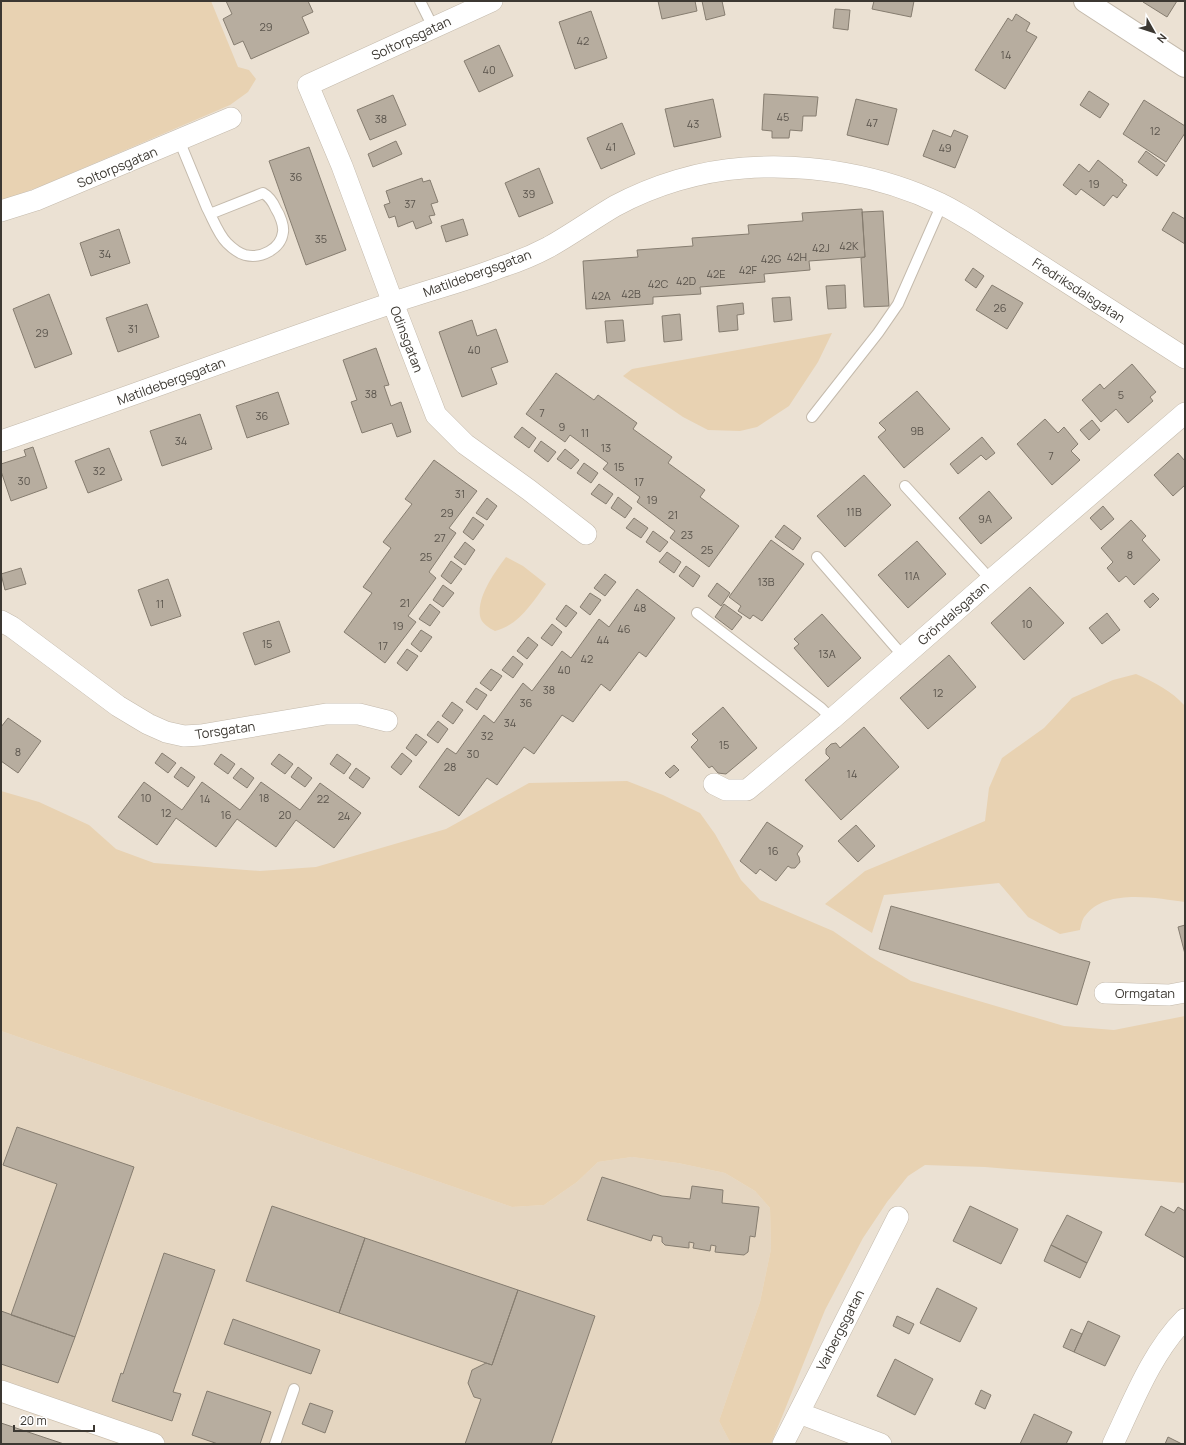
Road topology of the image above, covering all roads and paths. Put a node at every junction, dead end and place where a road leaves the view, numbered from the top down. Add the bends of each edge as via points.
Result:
1 (420, 1) edge
2 (492, 1) edge
3 (1085, 1) edge
4 (432, 27) junction
5 (1185, 66) edge
6 (308, 85) joint
7 (231, 118) dead end
8 (179, 140) junction
9 (942, 204) junction
10 (1, 211) edge
11 (210, 214) junction
12 (972, 222) joint
13 (392, 302) junction
14 (1185, 358) edge
15 (1185, 413) edge
16 (812, 417) dead end
17 (1, 441) edge
18 (905, 486) dead end
19 (586, 534) dead end
20 (817, 557) dead end
21 (991, 580) junction
22 (697, 613) dead end
23 (1, 621) edge
24 (904, 656) junction
25 (832, 720) junction
26 (387, 721) dead end
27 (714, 784) dead end
28 (1185, 992) edge
29 (1105, 993) dead end
30 (898, 1216) dead end
31 (1185, 1319) edge
32 (294, 1389) dead end
33 (1, 1391) edge
34 (799, 1413) junction
35 (154, 1444) edge
36 (275, 1444) edge
37 (783, 1444) edge
38 (881, 1444) edge
39 (1113, 1444) edge

1 - 4 lane
2 - 4 street, Soltorpsgatan
3 - 5 street
4 - 6 street, Soltorpsgatan
6 - 13 street, Odinsgatan via 342,166
7 - 8 street, Soltorpsgatan
8 - 10 street, Soltorpsgatan via 36,200
8 - 11 lane
9 - 12 street, Matildebergsgatan
9 - 13 street, Matildebergsgatan via 874,179 834,172 788,167 742,168 703,174 670,182 643,193 549,246 500,268
9 - 16 lane via 898,304
11 - 11 lane via 226,242 245,255 259,255 271,251 280,243 284,231 269,196 263,193
12 - 14 street, Fredriksdalsgatan
13 - 17 street, Matildebergsgatan
13 - 19 street, Odinsgatan via 436,415 465,444
15 - 21 street, Gröndalsgatan
18 - 21 lane
20 - 24 lane
21 - 24 street, Gröndalsgatan
22 - 25 lane via 821,708
23 - 26 street, Torsgatan via 118,706 166,732 184,736 201,735 326,714 359,714
24 - 25 street, Gröndalsgatan
25 - 27 street, Gröndalsgatan via 747,790 726,790
28 - 29 street, Ormgatan via 1169,995
30 - 34 street, Varbergsgatan
31 - 39 street via 1162,1347 1151,1366
32 - 36 lane
33 - 35 street
34 - 37 street, Varbergsgatan
34 - 38 street

